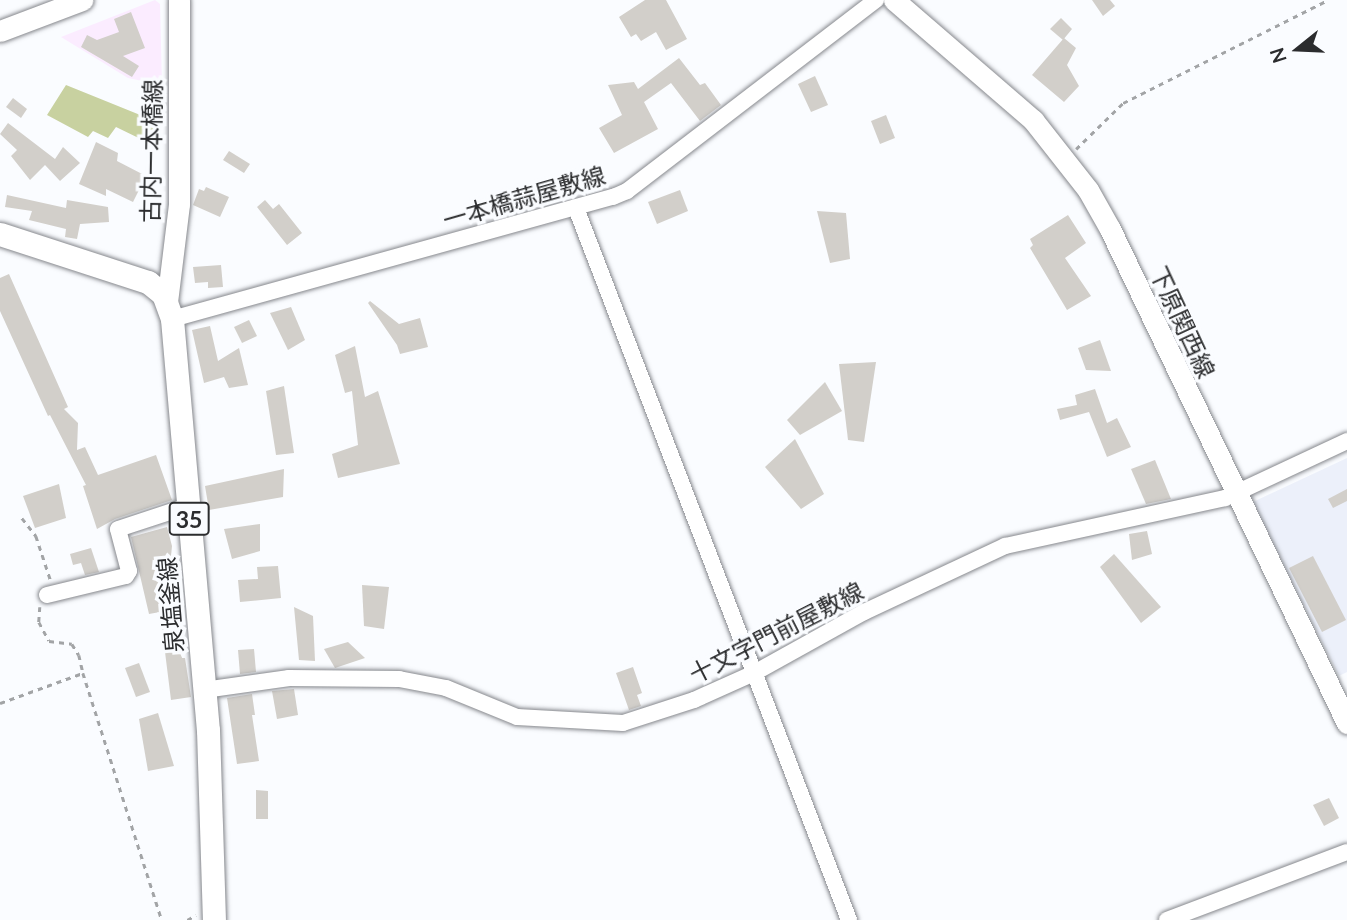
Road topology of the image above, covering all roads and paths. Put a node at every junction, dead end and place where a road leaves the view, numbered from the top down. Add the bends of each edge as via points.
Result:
1 (82, 0) edge
2 (179, 0) edge
3 (876, 0) edge
4 (894, 0) edge
5 (1328, 0) edge
6 (0, 31) edge
7 (1067, 159) junction
8 (576, 208) junction
9 (0, 234) edge
10 (170, 310) junction
11 (1347, 441) edge
12 (1235, 493) junction
13 (188, 506) junction
14 (47, 595) dead end
15 (754, 673) junction
16 (204, 690) junction
17 (0, 703) edge
18 (1347, 723) edge
19 (1347, 852) edge
20 (162, 920) edge
21 (214, 920) edge
22 (849, 920) edge
23 (1167, 920) edge

1 - 6 street
2 - 10 street, 古内一本橋線 via 179,204
3 - 8 street, 一本橋蒜屋敷線 via 627,191
4 - 7 street, 下原関西線 via 1033,120
5 - 7 path via 1123,103
7 - 12 street, 下原関西線 via 1110,229
8 - 10 street, 一本橋蒜屋敷線
8 - 15 street
9 - 10 main road via 148,282 157,287
10 - 13 main road, 泉塩釜線 / 35
11 - 12 street, 十文字門前屋敷線
12 - 15 street, 十文字門前屋敷線 via 1005,546 864,612
12 - 18 street, 下原関西線
13 - 14 street via 118,529 127,576
13 - 16 main road, 泉塩釜線 / 35
15 - 16 street, 十文字門前屋敷線 via 694,700 623,723 517,718 446,688 398,679 289,678
15 - 22 street
16 - 21 main road, 泉塩釜線 / 35
17 - 20 path via 83,673
19 - 23 street

